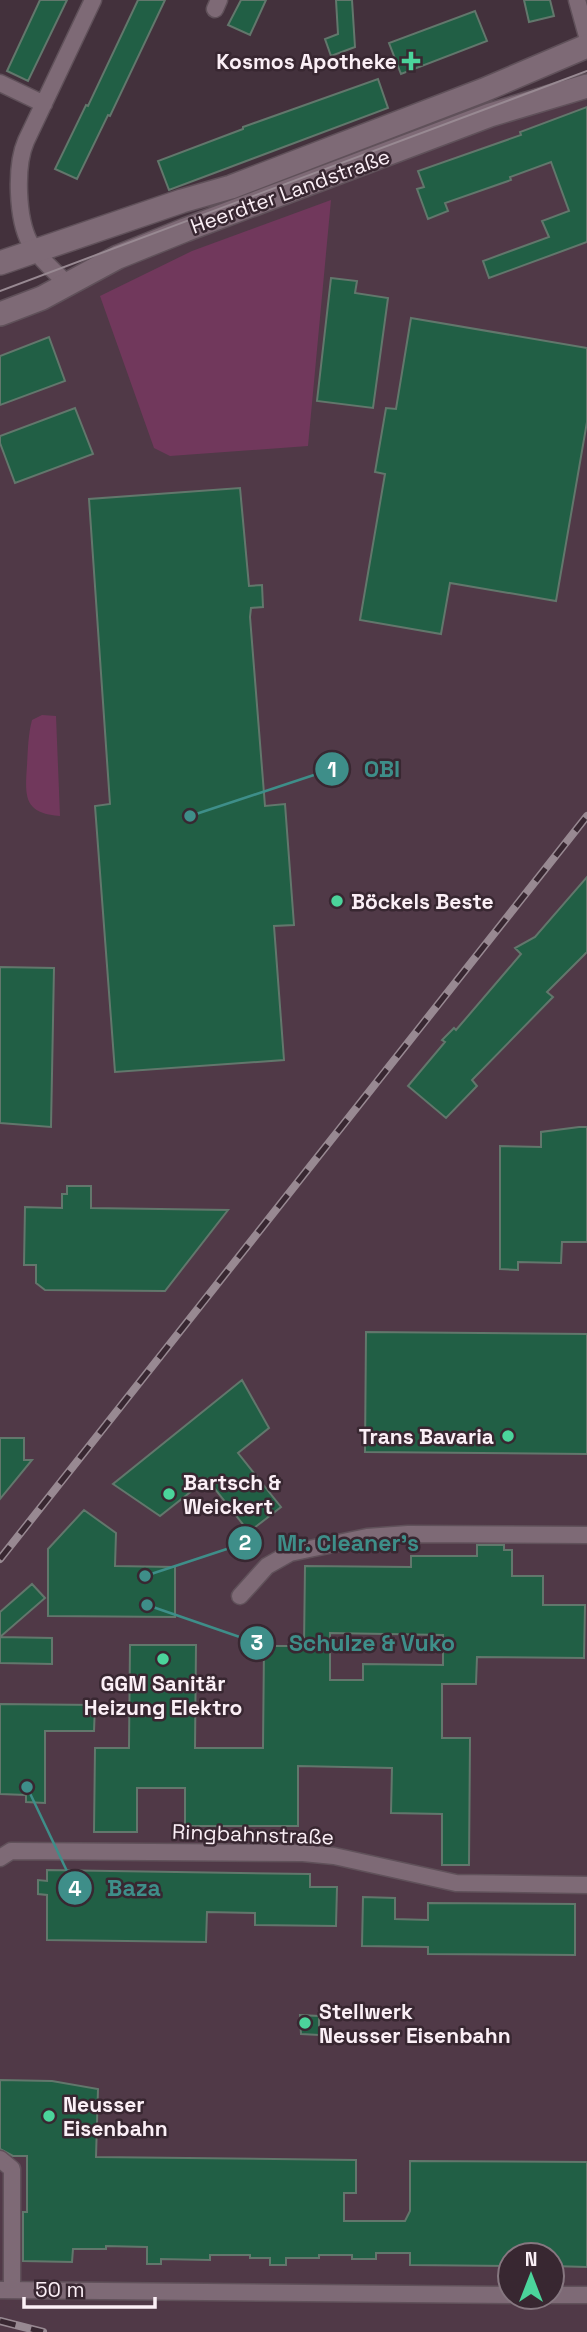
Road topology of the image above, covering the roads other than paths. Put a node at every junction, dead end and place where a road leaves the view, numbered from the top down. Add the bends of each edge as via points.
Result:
1 (93, 0) edge
2 (576, 0) edge
3 (587, 36) edge
4 (587, 46) edge
5 (0, 83) edge
6 (587, 86) edge
7 (44, 104) junction
8 (35, 250) junction
9 (0, 263) edge
10 (67, 284) junction
11 (0, 314) edge
12 (587, 1535) edge
13 (240, 1596) dead end
14 (0, 1858) edge
15 (587, 1885) edge
16 (0, 2159) edge
17 (6, 2290) edge
18 (496, 2295) edge
19 (566, 2295) edge
20 (587, 2295) edge

1 - 7 street
2 - 3 street
4 - 8 main road, Heerdter Landstraße via 231,187
5 - 7 street
6 - 10 main road, Heerdter Landstraße via 490,115 185,229
7 - 8 street via 19,162 22,219
8 - 9 main road, Heerdter Landstraße
8 - 10 street
10 - 11 main road, Heerdter Landstraße
12 - 13 street via 408,1534 355,1539 290,1553 267,1566
14 - 15 street, Ringbahnstraße via 11,1851 303,1853 456,1883
16 - 17 street via 12,2169
17 - 18 street
19 - 20 street

